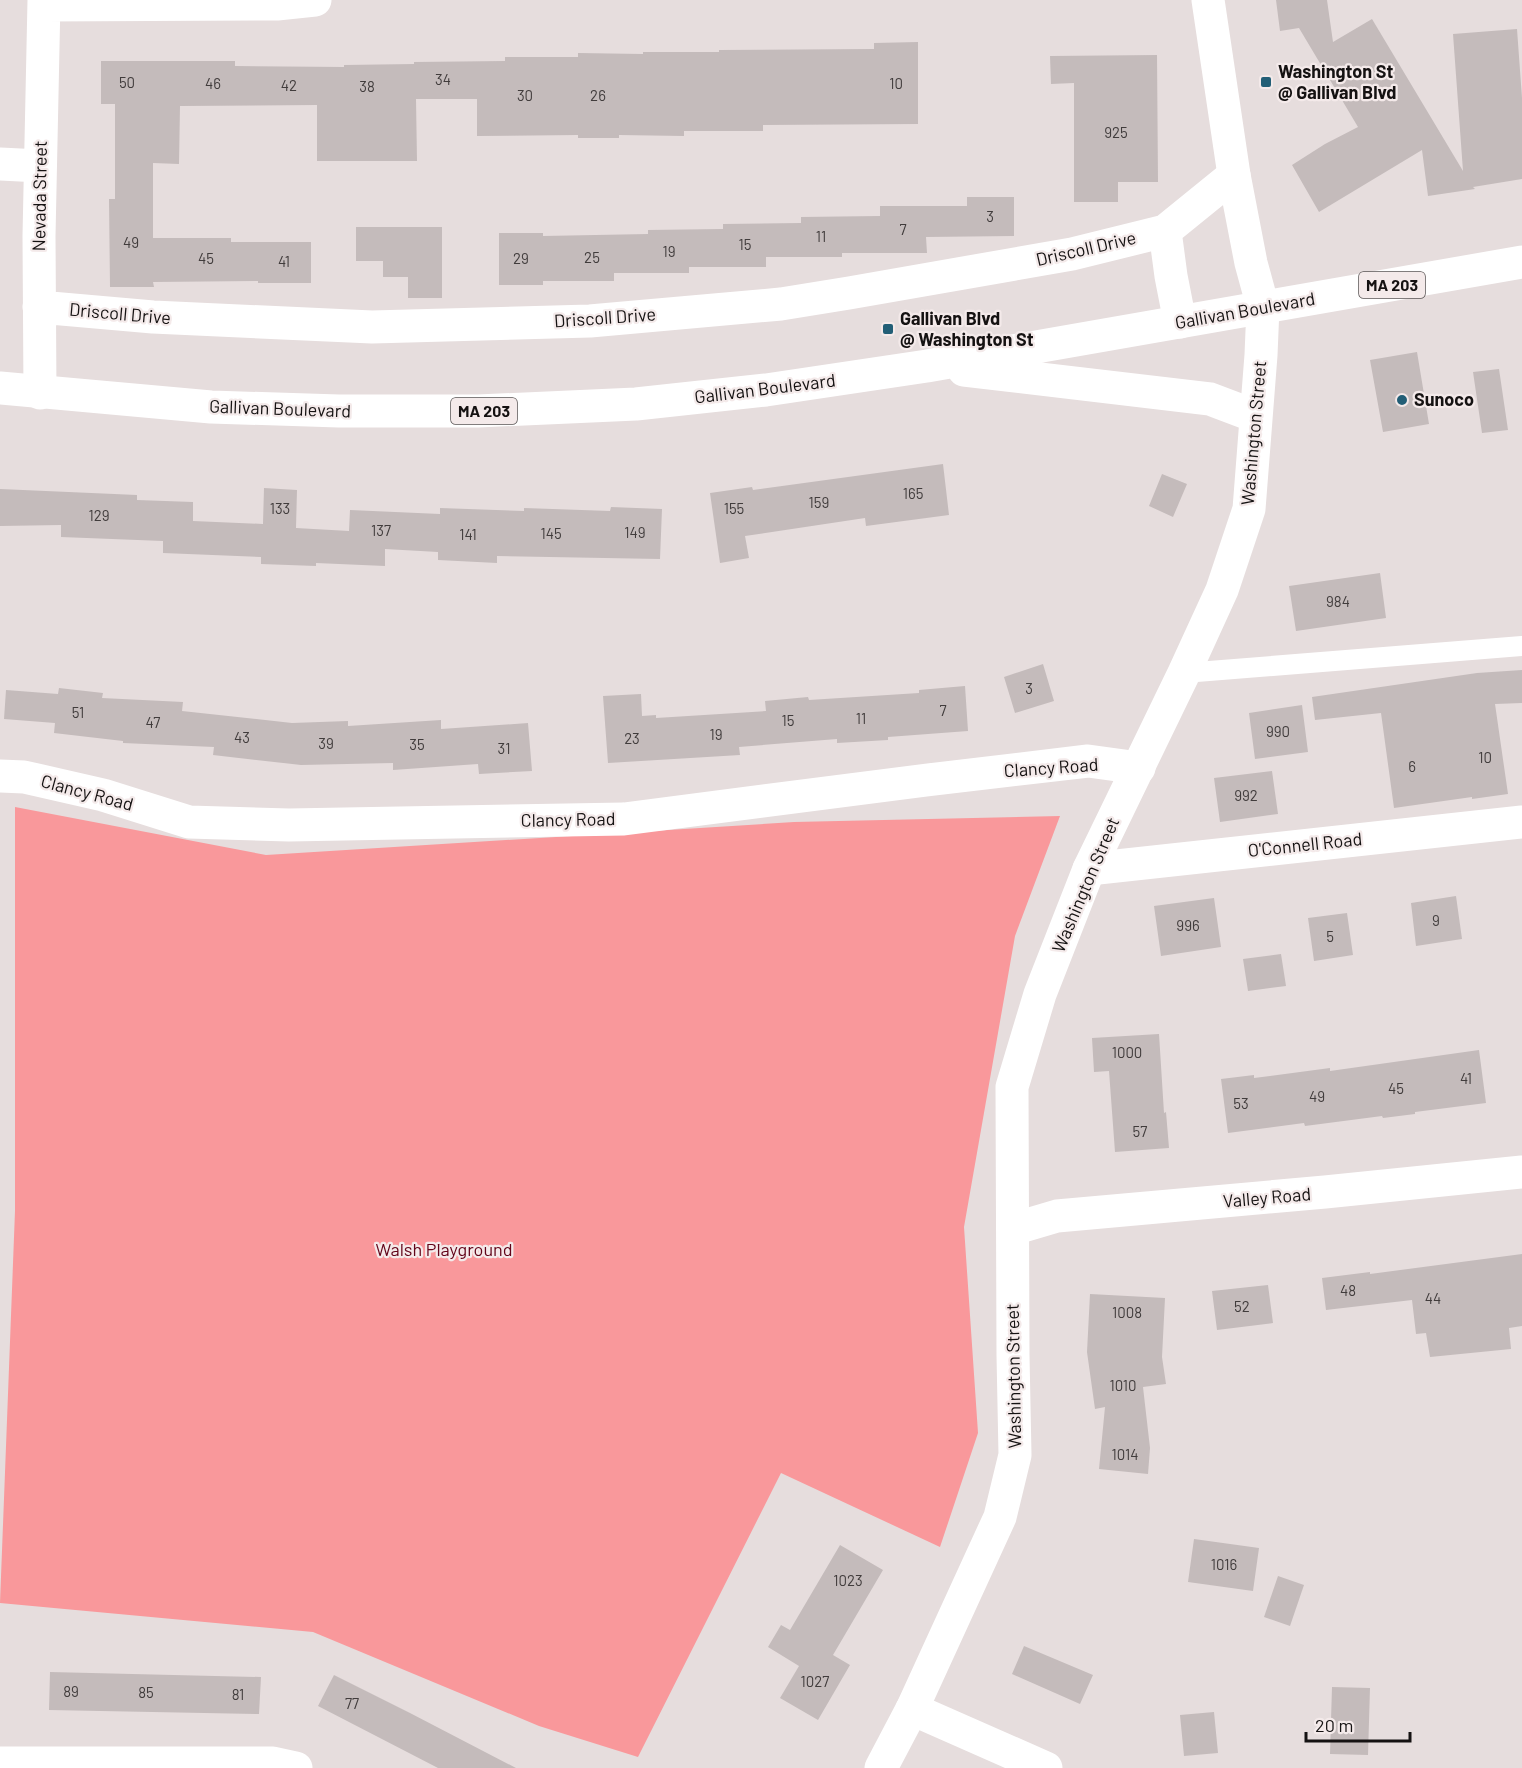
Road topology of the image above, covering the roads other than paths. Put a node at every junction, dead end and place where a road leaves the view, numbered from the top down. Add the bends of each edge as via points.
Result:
1 (315, 0) edge
2 (1208, 0) edge
3 (44, 3) edge
4 (0, 164) edge
5 (40, 166) junction
6 (1234, 175) junction
7 (1165, 231) junction
8 (1522, 262) edge
9 (39, 307) junction
10 (1263, 307) junction
11 (1180, 322) junction
12 (927, 366) junction
13 (0, 388) edge
14 (40, 393) junction
15 (1256, 416) junction
16 (1522, 646) edge
17 (1184, 673) junction
18 (1139, 768) junction
19 (0, 776) edge
20 (1522, 822) edge
21 (1089, 869) junction
22 (1522, 1172) edge
23 (1014, 1229) junction
24 (912, 1709) junction
25 (0, 1763) edge
26 (296, 1768) edge
27 (881, 1768) edge
28 (1046, 1768) edge

1 - 3 main road
2 - 6 main road, Washington Street
3 - 5 main road, Nevada Street
4 - 5 main road
5 - 9 main road, Nevada Street
6 - 7 main road, Driscoll Drive
6 - 10 main road, Washington Street
7 - 9 main road, Driscoll Drive via 1072,254 781,304 590,321 372,327 153,317
7 - 11 main road
8 - 10 main road, Gallivan Boulevard / MA 203
9 - 14 main road, Nevada Street
10 - 11 main road, Gallivan Boulevard / MA 203
10 - 15 main road, Washington Street
11 - 12 main road, Gallivan Boulevard / MA 203
12 - 14 main road, Gallivan Boulevard / MA 203 via 673,400 478,411 273,410
12 - 15 main road via 1210,399
13 - 14 main road, Gallivan Boulevard / MA 203
15 - 17 main road, Washington Street via 1249,509 1222,590
16 - 17 lane
17 - 18 main road, Washington Street
18 - 19 main road, Clancy Road via 1088,761 624,819 289,825 189,822 103,795 24,777
18 - 21 main road, Washington Street
20 - 21 main road, O'Connell Road
21 - 23 main road, Washington Street via 1040,994 1012,1087
22 - 23 main road, Valley Road via 1057,1216
23 - 24 main road, Washington Street via 1015,1455 1000,1517
24 - 27 main road, Washington Street
24 - 28 main road
25 - 26 main road via 273,1763

